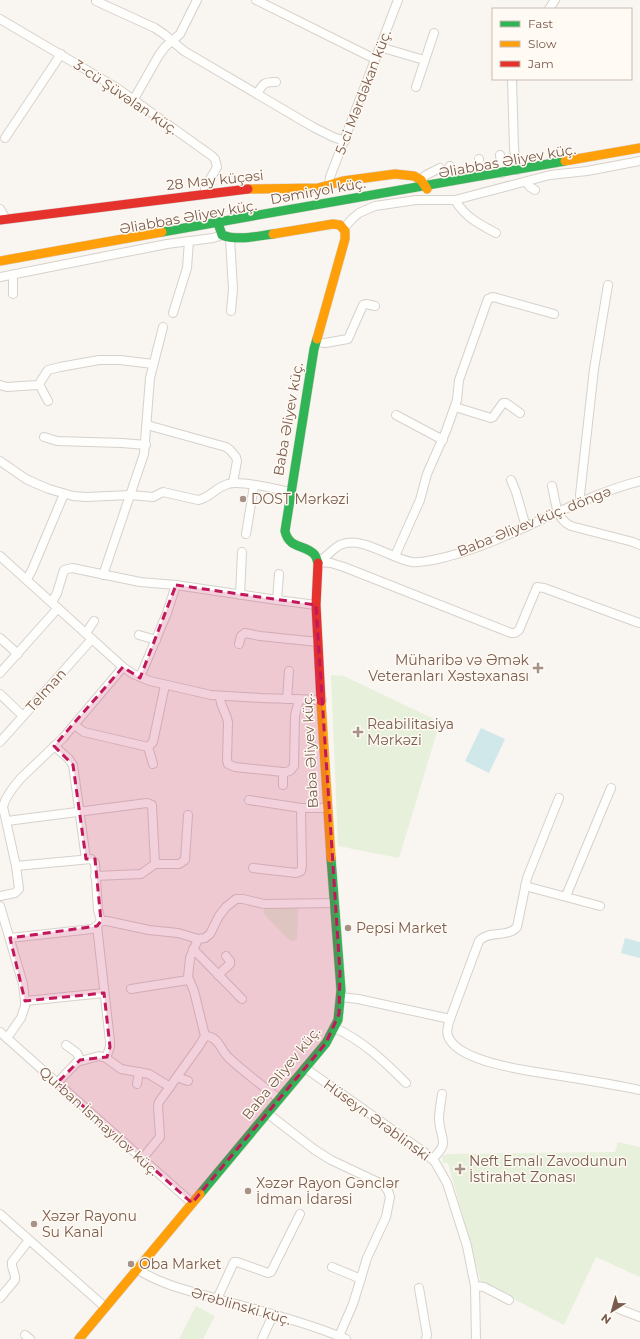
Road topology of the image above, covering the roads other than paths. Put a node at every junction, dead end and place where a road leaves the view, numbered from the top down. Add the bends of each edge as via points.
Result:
1 (197, 0) edge
2 (256, 0) edge
3 (398, 0) edge
4 (96, 1) edge
5 (0, 19) edge
6 (434, 33) dead end
7 (172, 41) junction
8 (380, 47) junction
9 (61, 54) junction
10 (375, 59) junction
11 (424, 60) junction
12 (512, 80) edge
13 (276, 82) dead end
14 (416, 87) dead end
15 (257, 94) junction
16 (134, 99) junction
17 (5, 138) dead end
18 (344, 140) junction
19 (640, 148) edge
20 (640, 152) edge
21 (500, 155) dead end
22 (478, 159) dead end
23 (640, 162) edge
24 (450, 166) dead end
25 (440, 168) dead end
26 (517, 170) junction
27 (502, 173) junction
28 (481, 176) junction
29 (452, 181) junction
30 (526, 182) junction
31 (329, 184) junction
32 (424, 185) junction
33 (535, 190) dead end
34 (205, 194) junction
35 (455, 200) junction
36 (0, 209) edge
37 (3, 219) edge
38 (344, 228) junction
39 (224, 233) junction
40 (496, 233) dead end
41 (190, 242) junction
42 (0, 261) edge
43 (0, 264) edge
44 (13, 275) junction
45 (0, 277) edge
46 (608, 285) dead end
47 (13, 294) dead end
48 (375, 306) dead end
49 (231, 311) dead end
50 (173, 313) dead end
51 (554, 314) dead end
52 (163, 327) dead end
53 (316, 342) junction
54 (153, 364) junction
55 (39, 384) junction
56 (0, 385) edge
57 (48, 401) dead end
58 (455, 407) junction
59 (520, 414) dead end
60 (396, 415) dead end
61 (147, 425) junction
62 (44, 437) dead end
63 (443, 440) junction
64 (146, 445) junction
65 (0, 461) edge
66 (511, 480) dead end
67 (640, 481) edge
68 (233, 483) junction
69 (254, 486) junction
70 (552, 486) dead end
71 (290, 492) junction
72 (64, 494) junction
73 (130, 495) junction
74 (581, 502) junction
75 (558, 512) junction
76 (526, 527) junction
77 (246, 534) dead end
78 (640, 545) edge
79 (242, 552) dead end
80 (0, 556) edge
81 (395, 556) junction
82 (318, 562) junction
83 (279, 574) dead end
84 (103, 575) junction
85 (27, 579) junction
86 (176, 586) junction
87 (240, 595) junction
88 (277, 600) junction
89 (52, 602) junction
90 (316, 605) junction
91 (58, 608) junction
92 (94, 620) dead end
93 (639, 623) dead end
94 (86, 633) junction
95 (139, 635) dead end
96 (0, 638) edge
97 (92, 639) junction
98 (156, 640) junction
99 (318, 642) junction
100 (239, 644) dead end
101 (18, 654) junction
102 (123, 668) junction
103 (289, 671) dead end
104 (0, 673) edge
105 (140, 677) junction
106 (165, 685) junction
107 (0, 694) edge
108 (220, 696) junction
109 (287, 699) junction
110 (299, 699) junction
111 (322, 700) junction
112 (23, 716) junction
113 (74, 725) junction
114 (0, 742) edge
115 (54, 746) junction
116 (148, 747) junction
117 (153, 764) dead end
118 (284, 772) junction
119 (283, 785) dead end
120 (611, 788) dead end
121 (559, 798) dead end
122 (249, 800) dead end
123 (2, 801) edge
124 (301, 808) junction
125 (327, 808) junction
126 (80, 812) junction
127 (188, 815) dead end
128 (7, 821) junction
129 (86, 860) junction
130 (154, 864) junction
131 (16, 866) junction
132 (253, 868) dead end
133 (95, 876) junction
134 (525, 886) junction
135 (0, 896) edge
136 (566, 896) junction
137 (334, 903) junction
138 (0, 906) edge
139 (600, 906) dead end
140 (99, 924) junction
141 (10, 938) junction
142 (198, 939) junction
143 (193, 949) junction
144 (226, 956) dead end
145 (218, 975) junction
146 (188, 980) junction
147 (130, 989) dead end
148 (104, 993) junction
149 (341, 998) junction
150 (242, 999) dead end
151 (25, 1001) junction
152 (450, 1019) junction
153 (335, 1028) junction
154 (0, 1032) edge
155 (204, 1036) junction
156 (7, 1038) junction
157 (66, 1045) dead end
158 (106, 1058) junction
159 (80, 1060) junction
160 (305, 1068) junction
161 (139, 1072) junction
162 (177, 1077) junction
163 (188, 1081) dead end
164 (57, 1083) junction
165 (406, 1083) dead end
166 (137, 1084) dead end
167 (170, 1087) junction
168 (640, 1090) edge
169 (442, 1094) dead end
170 (279, 1099) junction
171 (267, 1113) junction
172 (142, 1159) junction
173 (432, 1159) junction
174 (192, 1203) junction
175 (0, 1214) edge
176 (300, 1214) dead end
177 (29, 1240) junction
178 (332, 1267) dead end
179 (137, 1269) junction
180 (361, 1279) junction
181 (475, 1286) junction
182 (419, 1288) dead end
183 (0, 1298) edge
184 (217, 1299) junction
185 (508, 1300) dead end
186 (105, 1307) junction
187 (619, 1309) dead end
188 (273, 1315) junction
189 (640, 1317) edge
190 (326, 1336) edge
191 (342, 1338) edge
192 (79, 1339) edge
193 (262, 1339) edge
194 (426, 1339) edge
195 (476, 1339) edge

1 - 7 street via 183,29
2 - 10 street
3 - 8 street, 5-ci Mərdəkan küç.
4 - 7 street via 155,28
5 - 9 street, 3-cü Şüvəlan küç.
6 - 11 street
7 - 15 street via 184,51
7 - 16 street via 159,56
8 - 10 street, 5-ci Mərdəkan küç.
8 - 11 street
9 - 16 street, 3-cü Şüvəlan küç.
9 - 17 street
10 - 18 street, 5-ci Mərdəkan küç.
11 - 14 street
12 - 26 street
13 - 15 street via 263,84
15 - 18 street via 319,130
16 - 34 street, 3-cü Şüvəlan küç. via 215,159 217,167 205,188
18 - 31 street, 5-ci Mərdəkan küç.
19 - 26 street, Dəmiryol küç.
20 - 32 street, Əliabbas Əliyev küç.
21 - 27 street
22 - 28 street
23 - 30 street, Dəmiryol küç. via 550,175
24 - 29 street
25 - 32 street via 426,175
26 - 27 street, Dəmiryol küç.
27 - 28 street, Dəmiryol küç.
28 - 29 street, Dəmiryol küç.
29 - 32 street, Dəmiryol küç.
30 - 33 street
30 - 35 street, Dəmiryol küç.
31 - 32 street, 28 May küçəsi via 396,174 411,176
31 - 34 street, 28 May küçəsi via 311,188 259,188
32 - 39 street, Əliabbas Əliyev küç.
32 - 42 street, Dəmiryol küç.
34 - 37 street, 28 May küçəsi
35 - 38 street, Dəmiryol küç. via 416,200 375,206 359,213
35 - 40 street via 467,216
36 - 37 street
38 - 39 street via 332,224 258,236
38 - 53 street, Baba Əliyev küç. via 345,239
39 - 41 street via 213,238
39 - 43 street, Əliabbas Əliyev küç.
39 - 49 street via 233,289
41 - 44 street via 167,244
41 - 50 street via 187,268
44 - 45 street
44 - 47 street
46 - 74 street via 589,406
48 - 53 street via 363,305 348,339
51 - 58 street via 490,297 459,380
52 - 54 street
53 - 71 street, Baba Əliyev küç.
54 - 55 street via 99,360 48,370
54 - 61 street
55 - 56 street via 7,387
55 - 57 street
58 - 59 street via 491,418 503,403
58 - 63 street
60 - 63 street
61 - 64 street
61 - 68 street via 226,447 237,461
62 - 64 street via 57,441
63 - 81 street
64 - 73 street
65 - 72 street via 26,479
66 - 76 street
67 - 74 street, Baba Əliyev küç. döngə
68 - 69 street
68 - 73 street via 224,485 198,500 163,492 153,497
69 - 71 street
69 - 77 street
70 - 75 street
71 - 82 street, Baba Əliyev küç. via 286,536 293,544 314,554
72 - 73 street via 86,497
72 - 85 street
73 - 84 street
74 - 75 street, Baba Əliyev küç. döngə
75 - 76 street, Baba Əliyev küç. döngə
75 - 78 street via 561,519 571,526
76 - 81 street, Baba Əliyev küç. döngə via 440,558 416,563
79 - 87 street
80 - 85 street
81 - 82 street, Baba Əliyev küç. döngə via 370,546 347,544
82 - 90 street, Baba Əliyev küç.
82 - 93 street via 344,567 511,633 519,630 537,587
83 - 88 street
84 - 86 street
84 - 89 street via 72,568 64,570
85 - 89 street
86 - 87 street
86 - 98 street
87 - 88 street
88 - 90 street
89 - 91 street
90 - 99 street, Baba Əliyev küç.
91 - 94 street
91 - 101 street
92 - 94 street
94 - 97 street
95 - 98 street
96 - 101 street
97 - 102 street
97 - 112 street, Telman
98 - 105 street
99 - 100 street via 245,633 240,636
99 - 111 street, Baba Əliyev küç.
101 - 104 street
102 - 105 street
102 - 113 street
103 - 109 street
105 - 106 street
106 - 108 street
106 - 116 street via 153,742
107 - 112 street
108 - 109 street
108 - 118 street via 220,705 228,723 228,764
109 - 110 street
110 - 111 street
110 - 118 street via 294,766 292,770
111 - 125 street, Baba Əliyev küç.
112 - 114 street, Telman
113 - 115 street
113 - 116 street via 84,732
115 - 123 street
115 - 126 street via 72,761
116 - 117 street
118 - 119 street
120 - 136 street
121 - 134 street
122 - 124 street
123 - 128 street
124 - 125 street
124 - 132 street via 301,871 296,873
125 - 137 street, Baba Əliyev küç.
126 - 128 street
126 - 129 street
126 - 130 street via 149,804 152,808
127 - 130 street via 185,860 179,864
128 - 131 street
129 - 131 street
129 - 133 street via 91,859 95,863
130 - 133 street via 141,874
131 - 135 street via 18,891
133 - 140 street
134 - 136 street
134 - 152 street via 514,930 484,937 479,941
136 - 139 street
137 - 142 street via 264,904 236,899 222,911 208,937
137 - 149 street, Baba Əliyev küç.
138 - 141 street
140 - 141 street via 92,929
140 - 142 street via 114,922
140 - 148 street
141 - 151 street
142 - 143 street
143 - 145 street
143 - 146 street via 188,966
144 - 145 street via 230,964
145 - 150 street
146 - 147 street
146 - 155 street via 194,990
148 - 151 street
148 - 158 street via 110,1047
149 - 152 street via 358,999
149 - 153 street, Baba Əliyev küç.
151 - 156 street via 20,1018
152 - 168 street via 447,1032 449,1039 470,1055 515,1068
153 - 160 street, Baba Əliyev küç.
153 - 165 street via 372,1050
154 - 156 street, Qurban İsmayılov küç.
155 - 162 street
155 - 170 street via 218,1042 228,1057
156 - 164 street, Qurban İsmayılov küç.
157 - 159 street via 77,1053
158 - 159 street via 99,1056
158 - 161 street via 122,1069
159 - 164 street via 72,1065
160 - 170 street, Baba Əliyev küç.
160 - 173 street, Hüseyn Ərəblinski
161 - 166 street
161 - 167 street via 149,1074
162 - 163 street
162 - 167 street
164 - 172 street, Qurban İsmayılov küç.
167 - 172 street via 158,1106 160,1137
169 - 173 street via 439,1119 443,1145
170 - 171 street, Baba Əliyev küç.
171 - 174 street, Baba Əliyev küç.
171 - 180 street via 326,1157 386,1188 390,1197 388,1211 367,1258
172 - 174 street, Qurban İsmayılov küç.
173 - 181 street, Hüseyn Ərəblinski via 444,1176 452,1195 467,1246
174 - 179 street, Baba Əliyev küç.
175 - 177 street
176 - 184 street via 271,1272 234,1262
177 - 183 street via 12,1262 15,1280
177 - 186 street
178 - 180 street
179 - 184 street, Ərəblinski küç. via 164,1283
179 - 186 street, Baba Əliyev küç.
180 - 191 street
181 - 185 street via 484,1287
181 - 195 street, Hüseyn Ərəblinski
182 - 194 street
184 - 188 street, Ərəblinski küç.
186 - 192 street, Baba Əliyev küç.
187 - 189 street
188 - 190 street, Ərəblinski küç.
188 - 193 street
190 - 191 street, Ərəblinski küç.

